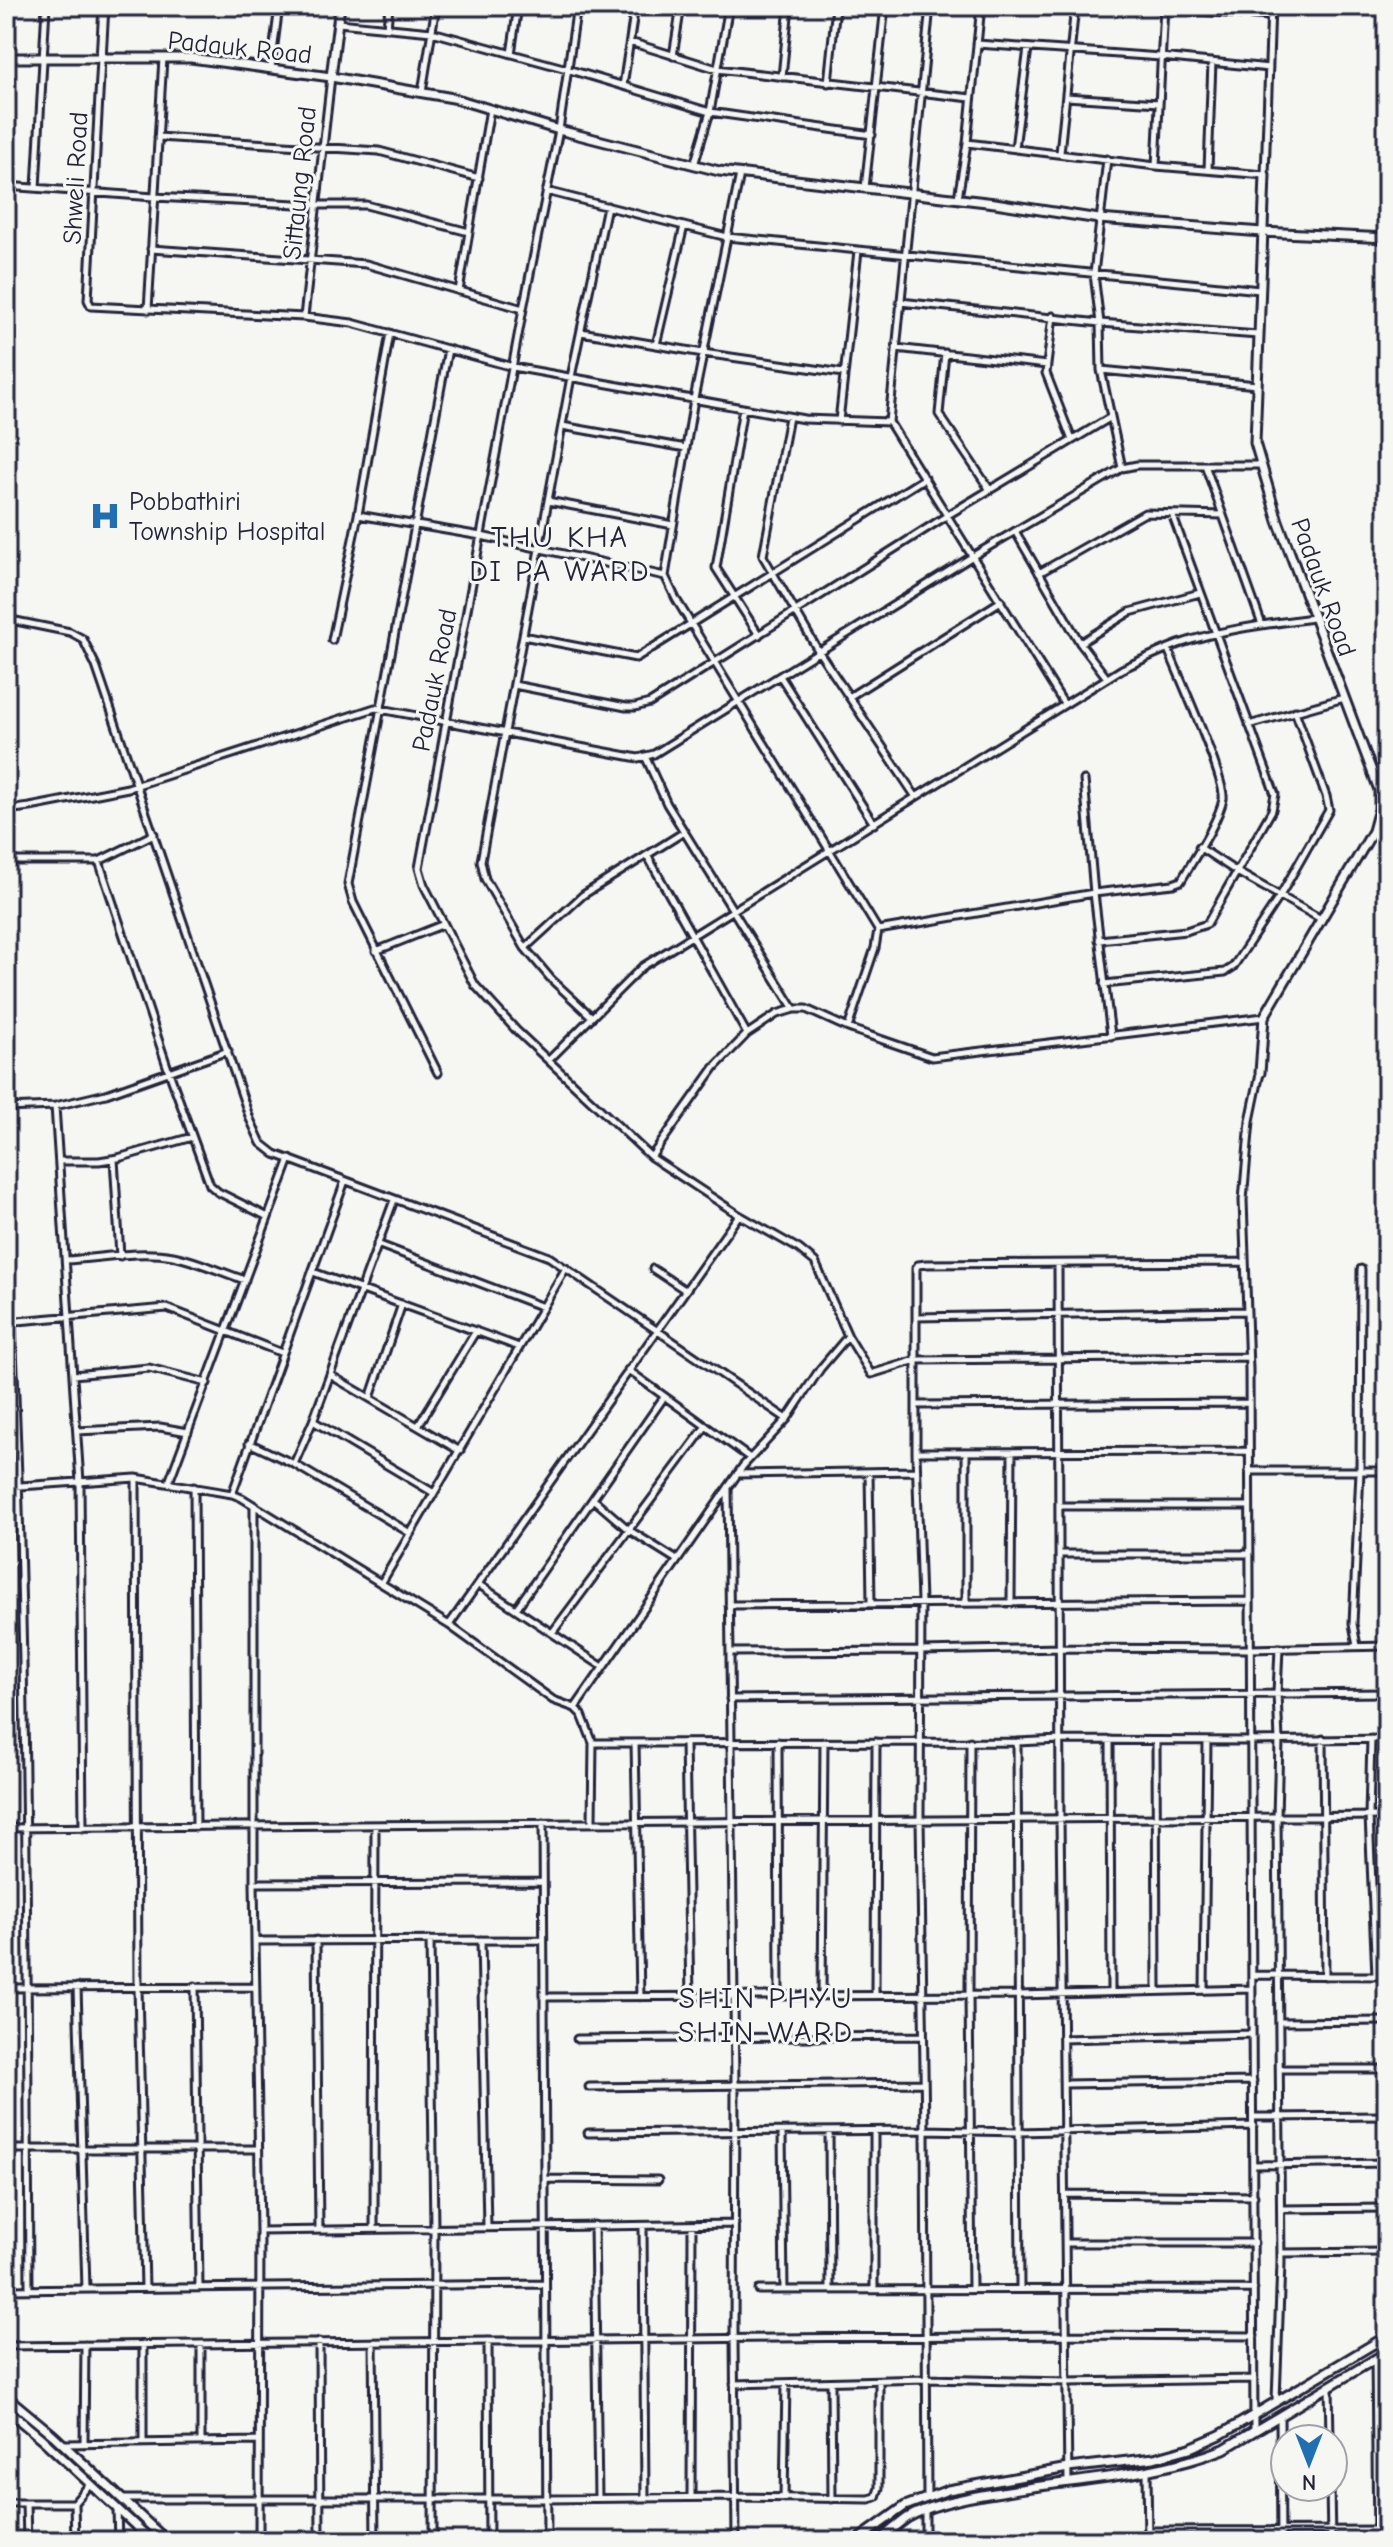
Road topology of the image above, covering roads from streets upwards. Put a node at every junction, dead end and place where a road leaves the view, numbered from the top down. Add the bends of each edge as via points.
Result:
1 (46, 6) edge
2 (104, 6) edge
3 (279, 6) edge
4 (340, 6) edge
5 (389, 6) edge
6 (436, 6) edge
7 (518, 6) edge
8 (577, 6) edge
9 (635, 6) edge
10 (681, 6) edge
11 (729, 6) edge
12 (789, 6) edge
13 (836, 6) edge
14 (885, 6) edge
15 (930, 6) edge
16 (981, 6) edge
17 (1075, 6) edge
18 (1126, 6) edge
19 (1271, 6) edge
20 (1164, 7) edge
21 (1271, 16) junction
22 (338, 23) junction
23 (387, 28) junction
24 (432, 32) junction
25 (630, 42) junction
26 (977, 44) junction
27 (1028, 48) junction
28 (1072, 51) junction
29 (511, 54) junction
30 (673, 56) junction
31 (1161, 57) junction
32 (6, 58) edge
33 (42, 58) junction
34 (163, 58) junction
35 (101, 59) junction
36 (1212, 62) junction
37 (271, 68) junction
38 (1269, 68) junction
39 (567, 69) junction
40 (717, 69) junction
41 (331, 77) junction
42 (782, 77) junction
43 (828, 83) junction
44 (623, 86) junction
45 (877, 88) junction
46 (422, 92) junction
47 (921, 93) junction
48 (1066, 97) junction
49 (971, 98) junction
50 (1159, 103) junction
51 (490, 109) junction
52 (710, 112) junction
53 (559, 130) junction
54 (872, 135) junction
55 (158, 137) junction
56 (967, 143) junction
57 (323, 147) junction
58 (1015, 148) junction
59 (1060, 153) junction
60 (1107, 159) junction
61 (694, 165) junction
62 (1156, 166) junction
63 (1208, 170) junction
64 (740, 174) junction
65 (1265, 175) junction
66 (479, 178) junction
67 (6, 186) edge
68 (36, 188) junction
69 (865, 188) junction
70 (546, 191) junction
71 (912, 193) junction
72 (94, 194) junction
73 (154, 197) junction
74 (958, 198) junction
75 (317, 205) junction
76 (607, 206) junction
77 (1099, 219) junction
78 (684, 226) junction
79 (469, 232) junction
80 (1262, 232) junction
81 (727, 237) junction
82 (1387, 238) edge
83 (151, 249) junction
84 (858, 251) junction
85 (905, 256) junction
86 (311, 259) junction
87 (1094, 274) junction
88 (1260, 290) junction
89 (459, 291) junction
90 (900, 302) junction
91 (523, 309) junction
92 (148, 310) junction
93 (1053, 316) junction
94 (304, 317) junction
95 (1100, 323) junction
96 (581, 332) junction
97 (390, 333) junction
98 (1258, 335) junction
99 (656, 345) junction
100 (896, 348) junction
101 (448, 349) junction
102 (703, 353) junction
103 (945, 353) junction
104 (1047, 365) junction
105 (513, 367) junction
106 (1101, 370) junction
107 (843, 373) junction
108 (571, 377) junction
109 (1257, 385) junction
110 (694, 399) junction
111 (743, 408) junction
112 (789, 417) junction
113 (1111, 417) junction
114 (839, 421) junction
115 (889, 422) junction
116 (562, 426) junction
117 (1072, 440) junction
118 (686, 448) junction
119 (1205, 465) junction
120 (1260, 465) junction
121 (1122, 468) junction
122 (925, 478) junction
123 (990, 490) junction
124 (548, 501) junction
125 (1172, 514) junction
126 (358, 515) junction
127 (948, 515) junction
128 (1223, 515) junction
129 (415, 524) junction
130 (673, 525) junction
131 (1015, 531) junction
132 (481, 536) junction
133 (539, 548) junction
134 (973, 556) junction
135 (774, 572) junction
136 (1039, 573) junction
137 (665, 576) junction
138 (1200, 593) junction
139 (734, 596) junction
140 (1001, 601) junction
141 (796, 610) junction
142 (1313, 618) junction
143 (6, 619) edge
144 (691, 623) junction
145 (1262, 625) junction
146 (759, 635) junction
147 (1215, 635) junction
148 (523, 636) junction
149 (332, 640) dead end
150 (1080, 643) junction
151 (1168, 649) junction
152 (819, 652) junction
153 (715, 663) junction
154 (780, 676) junction
155 (1107, 678) junction
156 (514, 685) junction
157 (849, 697) junction
158 (1345, 698) junction
159 (739, 701) junction
160 (1064, 704) junction
161 (381, 710) junction
162 (1295, 711) junction
163 (446, 722) junction
164 (1249, 725) junction
165 (505, 733) junction
166 (645, 756) junction
167 (1084, 780) dead end
168 (137, 785) junction
169 (916, 797) junction
170 (6, 810) edge
171 (874, 824) junction
172 (684, 832) junction
173 (154, 834) junction
174 (1199, 847) junction
175 (829, 852) junction
176 (647, 855) junction
177 (6, 861) edge
178 (99, 861) junction
179 (1237, 872) junction
180 (1094, 893) junction
181 (1280, 896) junction
182 (733, 911) junction
183 (1321, 919) junction
184 (444, 924) junction
185 (878, 930) junction
186 (693, 936) junction
187 (1099, 940) junction
188 (525, 948) junction
189 (376, 951) junction
190 (1104, 984) junction
191 (794, 1009) junction
192 (592, 1017) junction
193 (1264, 1017) junction
194 (848, 1028) junction
195 (747, 1034) junction
196 (1111, 1036) junction
197 (228, 1051) junction
198 (549, 1060) junction
199 (169, 1072) junction
200 (438, 1073) dead end
201 (1260, 1073) joint
202 (55, 1106) junction
203 (6, 1108) edge
204 (192, 1137) junction
205 (651, 1157) junction
206 (114, 1159) junction
207 (290, 1159) junction
208 (60, 1161) junction
209 (345, 1181) junction
210 (394, 1200) junction
211 (6, 1212) edge
212 (739, 1215) junction
213 (268, 1217) junction
214 (377, 1244) junction
215 (120, 1256) junction
216 (66, 1260) junction
217 (1245, 1262) junction
218 (8, 1264) edge
219 (1058, 1265) junction
220 (566, 1268) junction
221 (653, 1269) dead end
222 (1361, 1269) dead end
223 (313, 1272) junction
224 (245, 1280) junction
225 (360, 1289) junction
226 (685, 1290) junction
227 (402, 1304) junction
228 (543, 1307) junction
229 (1247, 1311) junction
230 (1058, 1315) junction
231 (917, 1317) junction
232 (70, 1318) junction
233 (9, 1321) edge
234 (657, 1329) junction
235 (226, 1331) junction
236 (476, 1331) junction
237 (848, 1336) junction
238 (519, 1347) junction
239 (282, 1353) junction
240 (1248, 1357) junction
241 (1059, 1359) junction
242 (916, 1360) junction
243 (628, 1370) junction
244 (73, 1375) junction
245 (330, 1375) junction
246 (207, 1383) junction
247 (664, 1397) junction
248 (370, 1398) junction
249 (1249, 1403) junction
250 (1059, 1404) junction
251 (916, 1405) junction
252 (787, 1419) junction
253 (313, 1421) junction
254 (418, 1426) junction
255 (706, 1426) junction
256 (77, 1431) junction
257 (188, 1432) junction
258 (249, 1443) junction
259 (460, 1451) junction
260 (1249, 1451) junction
261 (916, 1452) junction
262 (966, 1452) junction
263 (1012, 1452) junction
264 (1059, 1452) junction
265 (750, 1458) junction
266 (294, 1464) junction
267 (916, 1471) junction
268 (1249, 1471) junction
269 (1360, 1471) junction
270 (1387, 1471) edge
271 (869, 1472) junction
272 (737, 1474) junction
273 (136, 1478) junction
274 (80, 1482) junction
275 (169, 1482) junction
276 (19, 1486) junction
277 (6, 1487) edge
278 (194, 1487) junction
279 (728, 1487) junction
280 (434, 1493) junction
281 (232, 1494) junction
282 (593, 1499) junction
283 (254, 1506) junction
284 (1059, 1506) junction
285 (1249, 1506) junction
286 (629, 1530) junction
287 (410, 1533) junction
288 (1059, 1554) junction
289 (1249, 1554) junction
290 (677, 1560) junction
291 (382, 1582) junction
292 (478, 1584) junction
293 (1011, 1601) junction
294 (1060, 1601) junction
295 (1250, 1601) junction
296 (921, 1602) junction
297 (966, 1602) junction
298 (871, 1603) junction
299 (729, 1605) junction
300 (516, 1609) junction
301 (449, 1625) junction
302 (552, 1633) junction
303 (1357, 1646) junction
304 (1387, 1646) edge
305 (1060, 1648) junction
306 (1279, 1648) junction
307 (1250, 1649) junction
308 (920, 1651) junction
309 (730, 1652) junction
310 (603, 1667) junction
311 (1277, 1693) junction
312 (1387, 1693) edge
313 (1250, 1694) junction
314 (1060, 1695) junction
315 (920, 1696) junction
316 (730, 1699) junction
317 (575, 1708) junction
318 (1323, 1739) junction
319 (1371, 1739) junction
320 (1387, 1739) edge
321 (1060, 1740) junction
322 (1110, 1740) junction
323 (970, 1741) junction
324 (1156, 1741) junction
325 (1207, 1741) junction
326 (1250, 1741) junction
327 (1279, 1741) junction
328 (778, 1742) junction
329 (824, 1742) junction
330 (876, 1742) junction
331 (920, 1742) junction
332 (1017, 1742) junction
333 (593, 1743) junction
334 (635, 1743) junction
335 (730, 1743) junction
336 (685, 1744) junction
337 (1323, 1816) junction
338 (1369, 1816) junction
339 (1387, 1816) edge
340 (1205, 1817) junction
341 (1250, 1817) junction
342 (1277, 1817) junction
343 (1060, 1818) junction
344 (1109, 1818) junction
345 (1158, 1818) junction
346 (920, 1819) junction
347 (970, 1819) junction
348 (823, 1820) junction
349 (876, 1820) junction
350 (733, 1821) junction
351 (779, 1821) junction
352 (1016, 1821) junction
353 (637, 1822) junction
354 (686, 1822) junction
355 (543, 1823) junction
356 (592, 1823) junction
357 (375, 1825) junction
358 (256, 1826) junction
359 (139, 1827) junction
360 (196, 1827) junction
361 (6, 1828) edge
362 (26, 1828) junction
363 (83, 1828) junction
364 (374, 1882) junction
365 (543, 1882) junction
366 (254, 1883) junction
367 (316, 1940) junction
368 (374, 1940) junction
369 (430, 1940) junction
370 (481, 1940) junction
371 (544, 1940) junction
372 (256, 1941) junction
373 (1252, 1975) junction
374 (1325, 1976) junction
375 (1376, 1976) junction
376 (1387, 1976) edge
377 (1279, 1977) junction
378 (195, 1986) junction
379 (77, 1987) junction
380 (138, 1987) junction
381 (256, 1987) junction
382 (6, 1988) edge
383 (28, 1988) junction
384 (1252, 1989) junction
385 (1204, 1990) junction
386 (1157, 1991) junction
387 (1111, 1992) junction
388 (1063, 1993) junction
389 (875, 1994) junction
390 (924, 1994) junction
391 (969, 1994) junction
392 (779, 1995) junction
393 (822, 1995) junction
394 (1018, 1995) junction
395 (690, 1996) junction
396 (735, 1996) junction
397 (544, 1997) junction
398 (640, 1997) junction
399 (1387, 2021) edge
400 (1280, 2022) junction
401 (1252, 2034) junction
402 (923, 2036) junction
403 (735, 2037) junction
404 (577, 2039) dead end
405 (1063, 2039) junction
406 (1280, 2069) junction
407 (1387, 2069) edge
408 (1253, 2081) junction
409 (923, 2083) junction
410 (735, 2084) junction
411 (1064, 2084) junction
412 (589, 2087) dead end
413 (1387, 2116) edge
414 (1253, 2117) junction
415 (1280, 2117) junction
416 (1253, 2126) junction
417 (1064, 2129) junction
418 (829, 2130) junction
419 (874, 2130) junction
420 (925, 2130) junction
421 (971, 2130) junction
422 (782, 2132) junction
423 (1019, 2132) junction
424 (588, 2133) dead end
425 (735, 2133) junction
426 (6, 2149) edge
427 (28, 2149) junction
428 (83, 2149) junction
429 (142, 2149) junction
430 (198, 2149) junction
431 (258, 2149) junction
432 (1387, 2163) edge
433 (1254, 2165) junction
434 (1280, 2166) junction
435 (545, 2179) junction
436 (658, 2180) dead end
437 (1065, 2194) junction
438 (1254, 2196) junction
439 (1387, 2208) edge
440 (1281, 2209) junction
441 (735, 2224) junction
442 (545, 2225) junction
443 (594, 2225) junction
444 (692, 2225) junction
445 (487, 2227) junction
446 (643, 2227) junction
447 (434, 2228) junction
448 (374, 2229) junction
449 (319, 2230) junction
450 (260, 2231) junction
451 (1066, 2243) junction
452 (1254, 2243) junction
453 (1387, 2252) edge
454 (1281, 2253) junction
455 (545, 2284) junction
456 (433, 2285) junction
457 (260, 2286) junction
458 (199, 2287) junction
459 (145, 2288) junction
460 (29, 2289) junction
461 (86, 2289) junction
462 (926, 2289) junction
463 (972, 2289) junction
464 (1020, 2289) junction
465 (1066, 2289) junction
466 (1254, 2289) junction
467 (6, 2290) edge
468 (759, 2290) dead end
469 (784, 2290) junction
470 (830, 2290) junction
471 (874, 2290) junction
472 (1067, 2335) junction
473 (1254, 2336) junction
474 (1387, 2336) edge
475 (927, 2337) junction
476 (691, 2339) junction
477 (734, 2339) junction
478 (598, 2340) junction
479 (644, 2340) junction
480 (488, 2341) junction
481 (546, 2341) junction
482 (319, 2342) junction
483 (373, 2342) junction
484 (433, 2342) junction
485 (260, 2343) junction
486 (143, 2344) junction
487 (201, 2344) junction
488 (85, 2345) junction
489 (6, 2346) edge
490 (1387, 2352) edge
491 (1375, 2359) junction
492 (927, 2379) junction
493 (1253, 2379) junction
494 (879, 2381) junction
495 (831, 2382) junction
496 (1068, 2382) junction
497 (786, 2383) junction
498 (734, 2384) junction
499 (1329, 2386) junction
500 (6, 2396) edge
501 (1276, 2400) junction
502 (6, 2409) edge
503 (1253, 2415) junction
504 (1280, 2417) junction
505 (1330, 2423) edge
506 (1254, 2431) junction
507 (53, 2435) junction
508 (259, 2441) junction
509 (201, 2442) junction
510 (46, 2443) junction
511 (143, 2443) junction
512 (63, 2444) junction
513 (84, 2444) junction
514 (1068, 2468) junction
515 (1147, 2472) junction
516 (1068, 2481) junction
517 (90, 2484) junction
518 (645, 2497) junction
519 (691, 2497) junction
520 (735, 2497) junction
521 (927, 2497) junction
522 (598, 2498) junction
523 (784, 2498) junction
524 (122, 2499) junction
525 (489, 2499) junction
526 (547, 2499) junction
527 (832, 2499) junction
528 (259, 2500) junction
529 (319, 2500) junction
530 (375, 2500) junction
531 (433, 2500) junction
532 (6, 2503) edge
533 (26, 2503) junction
534 (74, 2503) junction
535 (1330, 2503) edge
536 (117, 2509) junction
537 (925, 2511) junction
538 (1376, 2530) junction
539 (1387, 2530) edge
540 (1148, 2531) junction
541 (1281, 2531) junction
542 (1331, 2531) junction
543 (27, 2541) edge
544 (75, 2541) edge
545 (118, 2541) edge
546 (152, 2541) edge
547 (167, 2541) edge
548 (259, 2541) edge
549 (320, 2541) edge
550 (375, 2541) edge
551 (433, 2541) edge
552 (489, 2541) edge
553 (547, 2541) edge
554 (736, 2541) edge
555 (856, 2541) edge
556 (878, 2541) edge
557 (925, 2541) edge
558 (1148, 2541) edge
559 (1281, 2541) edge
560 (1331, 2541) edge
561 (1377, 2541) edge

1 - 33 street
2 - 35 street
3 - 37 street
4 - 22 street, Sittaung Road
5 - 23 street
6 - 24 street
7 - 29 street
8 - 39 street, Padauk Road
9 - 25 street
10 - 30 street
11 - 40 street
12 - 42 street
13 - 43 street
14 - 45 street
15 - 47 street
16 - 26 street
17 - 28 street
18 - 20 street
19 - 21 street
20 - 21 street
20 - 31 street
21 - 38 street
22 - 23 street
22 - 41 street, Sittaung Road
23 - 24 street
24 - 29 street
24 - 46 street
25 - 30 street
25 - 44 street
26 - 27 street
26 - 49 street
27 - 28 street
27 - 58 street
28 - 31 street
28 - 48 street
29 - 39 street
30 - 40 street
31 - 36 street
31 - 50 street
32 - 33 street, Padauk Road
33 - 35 street, Padauk Road
33 - 68 street
34 - 35 street, Padauk Road
34 - 37 street, Padauk Road
34 - 55 street
35 - 72 street, Shweli Road
36 - 38 street
36 - 63 street
37 - 41 street, Padauk Road
38 - 65 street
39 - 44 street
39 - 53 street, Padauk Road
40 - 42 street
40 - 52 street
41 - 46 street, Padauk Road
41 - 57 street, Sittaung Road
42 - 43 street
43 - 45 street
44 - 52 street
45 - 47 street
45 - 54 street
46 - 51 street, Padauk Road
47 - 49 street
47 - 71 street
48 - 50 street
48 - 59 street
49 - 56 street
50 - 62 street
51 - 53 street, Padauk Road
51 - 66 street
52 - 54 street
52 - 61 street
53 - 61 street, Padauk Road
53 - 70 street, Padauk Road
54 - 69 street
55 - 57 street
55 - 73 street
56 - 58 street
56 - 74 street
57 - 66 street via 379,151
57 - 75 street, Sittaung Road
58 - 59 street
59 - 60 street
60 - 62 street
60 - 77 street
61 - 64 street, Padauk Road
62 - 63 street
63 - 65 street
64 - 69 street, Padauk Road
64 - 81 street
65 - 80 street, Padauk Road
66 - 79 street
67 - 68 street
68 - 72 street
69 - 71 street, Padauk Road
70 - 76 street
70 - 91 street, Padauk Road
71 - 74 street, Padauk Road
71 - 85 street
72 - 73 street
72 - 92 street, Shweli Road via 89,304
73 - 75 street
73 - 83 street
74 - 77 street, Padauk Road
75 - 79 street via 366,205
75 - 86 street, Sittaung Road
76 - 78 street
76 - 96 street
77 - 80 street, Padauk Road
77 - 87 street
78 - 81 street
78 - 99 street
79 - 89 street
80 - 82 street, Padauk Road
80 - 88 street, Padauk Road
81 - 84 street
81 - 102 street
83 - 86 street
83 - 92 street
84 - 85 street
84 - 107 street
85 - 87 street
85 - 90 street
86 - 89 street via 366,264
86 - 94 street, Sittaung Road
87 - 88 street
87 - 95 street
88 - 98 street, Padauk Road
89 - 91 street
90 - 93 street
90 - 100 street
91 - 105 street, Padauk Road
92 - 94 street
93 - 95 street
93 - 104 street
94 - 97 street
95 - 98 street
95 - 106 street
96 - 99 street
96 - 108 street
97 - 101 street
97 - 126 street
98 - 109 street, Padauk Road
99 - 102 street
100 - 103 street
100 - 115 street
101 - 105 street
101 - 129 street
102 - 107 street
102 - 110 street
103 - 104 street
103 - 123 street via 939,414
104 - 117 street
105 - 108 street
105 - 132 street, Padauk Road
106 - 109 street
106 - 113 street
107 - 114 street
108 - 110 street
108 - 116 street
109 - 120 street, Padauk Road via 1255,443
110 - 111 street
110 - 118 street
111 - 112 street
111 - 139 street via 716,568
112 - 114 street
112 - 135 street via 763,556
113 - 117 street
113 - 121 street
114 - 115 street
115 - 122 street
116 - 118 street
116 - 124 street
117 - 123 street
118 - 130 street
119 - 120 street
119 - 121 street
119 - 128 street
120 - 142 street, Padauk Road
121 - 131 street
122 - 127 street
122 - 135 street
123 - 127 street
124 - 130 street
124 - 133 street
125 - 128 street
125 - 136 street via 1145,513
125 - 138 street
126 - 129 street
126 - 149 street
127 - 134 street
127 - 141 street
128 - 145 street
129 - 132 street
129 - 161 street
130 - 137 street
131 - 134 street
131 - 136 street
132 - 133 street
132 - 163 street, Padauk Road
133 - 137 street
133 - 148 street
134 - 140 street
134 - 152 street
135 - 139 street
135 - 141 street
136 - 150 street
137 - 144 street
138 - 147 street
138 - 150 street via 1130,612
139 - 144 street
139 - 146 street
140 - 157 street
140 - 160 street
141 - 146 street
141 - 152 street
142 - 145 street
142 - 158 street, Padauk Road
143 - 168 street via 83,639
144 - 148 street via 636,658
144 - 153 street
145 - 147 street
146 - 153 street
147 - 151 street
147 - 164 street
148 - 156 street
150 - 155 street
151 - 155 street
151 - 174 street via 1224,795
152 - 154 street
152 - 157 street
153 - 156 street via 635,707
153 - 159 street
154 - 159 street
154 - 171 street
155 - 160 street
156 - 165 street
157 - 169 street
158 - 162 street
158 - 183 street, Padauk Road via 1379,790 1379,809 1373,831
159 - 166 street
159 - 175 street
160 - 169 street
161 - 163 street
161 - 168 street
161 - 189 street via 348,884
162 - 164 street
162 - 181 street via 1329,810
163 - 165 street
163 - 184 street, Padauk Road via 419,868
164 - 179 street via 1275,794 1272,810
165 - 166 street
165 - 188 street via 481,861 485,879
166 - 172 street
167 - 180 street
168 - 170 street
168 - 173 street
169 - 171 street
171 - 175 street
172 - 176 street
172 - 182 street
173 - 178 street
173 - 197 street
174 - 179 street
174 - 180 street via 1181,881
175 - 182 street
175 - 185 street
176 - 186 street
176 - 188 street via 583,895
177 - 178 street
178 - 199 street
179 - 181 street
179 - 187 street via 1207,924
180 - 185 street
180 - 187 street
181 - 183 street
181 - 190 street via 1225,972
182 - 186 street
182 - 191 street
183 - 193 street, Padauk Road
184 - 189 street
184 - 198 street, Padauk Road via 475,985
185 - 194 street
186 - 192 street via 642,967
186 - 195 street
187 - 190 street
188 - 192 street
189 - 200 street
190 - 196 street
191 - 194 street
191 - 195 street
192 - 198 street
193 - 196 street
193 - 201 street, Padauk Road
194 - 196 street via 932,1057
195 - 205 street via 715,1067
197 - 199 street
197 - 207 street via 261,1143
198 - 205 street, Padauk Road
199 - 202 street
199 - 204 street
201 - 217 street via 1244,1185
202 - 203 street
202 - 208 street
204 - 206 street
204 - 213 street via 210,1185
205 - 212 street, Padauk Road
206 - 208 street
206 - 215 street
207 - 209 street
207 - 213 street
208 - 216 street
209 - 210 street
209 - 223 street
210 - 214 street
210 - 220 street
211 - 218 street
212 - 226 street
212 - 237 street, Padauk Road via 815,1262
213 - 224 street
214 - 225 street
214 - 228 street
215 - 216 street
215 - 224 street via 171,1256
216 - 232 street
217 - 219 street
217 - 229 street
218 - 233 street
219 - 230 street
219 - 231 street via 918,1265
220 - 228 street
220 - 234 street
221 - 226 street
222 - 269 street
223 - 225 street
223 - 239 street
224 - 235 street
225 - 227 street
225 - 245 street
226 - 234 street
227 - 236 street
227 - 248 street
228 - 238 street
229 - 230 street
229 - 240 street
230 - 231 street
230 - 241 street
231 - 242 street
232 - 233 street
232 - 235 street via 167,1308
232 - 244 street
233 - 276 street
234 - 243 street
234 - 252 street
235 - 239 street
235 - 246 street
236 - 238 street
236 - 254 street
237 - 242 street, Padauk Road via 871,1374
237 - 252 street
238 - 259 street
239 - 258 street
240 - 241 street
240 - 249 street
241 - 242 street
241 - 250 street
242 - 251 street
243 - 247 street
243 - 292 street
244 - 246 street via 149,1368
244 - 256 street
245 - 248 street
245 - 253 street
246 - 257 street
247 - 255 street
247 - 282 street
248 - 254 street
249 - 250 street
249 - 260 street
250 - 251 street
250 - 264 street
251 - 261 street
252 - 265 street
253 - 266 street
253 - 280 street
254 - 259 street
255 - 265 street
255 - 286 street
256 - 257 street via 160,1427
256 - 274 street
257 - 275 street
258 - 266 street
258 - 281 street
259 - 280 street
260 - 264 street
260 - 268 street
261 - 262 street
261 - 267 street
262 - 263 street
262 - 297 street
263 - 264 street
263 - 293 street
264 - 284 street
265 - 272 street
266 - 287 street
267 - 271 street
267 - 296 street
268 - 269 street
268 - 285 street
269 - 270 street
269 - 303 street via 1353,1624
271 - 272 street
271 - 298 street
272 - 279 street
273 - 274 street
273 - 275 street
273 - 359 street
274 - 276 street
274 - 363 street
275 - 278 street
276 - 277 street
276 - 362 street
278 - 281 street
278 - 360 street
279 - 290 street
279 - 299 street
280 - 287 street
281 - 283 street
282 - 286 street
282 - 300 street
283 - 291 street
283 - 358 street
284 - 285 street
284 - 288 street
285 - 289 street
286 - 290 street
286 - 302 street
287 - 291 street
288 - 289 street
288 - 294 street
289 - 295 street
290 - 310 street
291 - 301 street
292 - 300 street
292 - 301 street
293 - 294 street
293 - 297 street
294 - 295 street
294 - 305 street
295 - 307 street
296 - 297 street
296 - 298 street
296 - 308 street
298 - 299 street
299 - 309 street
300 - 302 street
301 - 317 street via 553,1700
302 - 310 street
303 - 304 street
303 - 306 street
305 - 307 street
305 - 308 street
305 - 314 street
306 - 307 street
306 - 311 street
307 - 313 street
308 - 309 street
308 - 315 street
309 - 316 street
310 - 317 street
311 - 312 street
311 - 313 street
311 - 327 street
313 - 314 street
313 - 326 street
314 - 315 street
314 - 321 street
315 - 316 street
315 - 331 street
316 - 335 street
317 - 333 street
318 - 319 street
318 - 327 street
318 - 337 street
319 - 320 street
319 - 338 street
321 - 322 street
321 - 332 street
321 - 343 street
322 - 324 street
322 - 344 street
323 - 331 street
323 - 332 street
323 - 347 street
324 - 325 street
324 - 345 street
325 - 326 street
325 - 340 street
326 - 327 street
326 - 341 street
327 - 342 street
328 - 329 street
328 - 335 street
328 - 351 street
329 - 330 street
329 - 348 street
330 - 331 street
330 - 349 street
331 - 346 street
332 - 352 street
333 - 334 street
333 - 356 street
334 - 336 street
334 - 353 street
335 - 336 street
335 - 350 street
336 - 354 street
337 - 338 street
337 - 342 street
337 - 374 street
338 - 339 street
338 - 375 street
340 - 341 street
340 - 345 street
340 - 385 street
341 - 342 street
341 - 373 street
342 - 377 street
343 - 344 street
343 - 352 street
343 - 388 street
344 - 345 street
344 - 387 street
345 - 386 street
346 - 347 street
346 - 349 street
346 - 390 street
347 - 352 street
347 - 391 street
348 - 349 street
348 - 351 street
348 - 393 street
349 - 389 street
350 - 351 street
350 - 354 street
350 - 396 street
351 - 392 street
352 - 394 street
353 - 354 street
353 - 356 street
353 - 398 street
354 - 395 street
355 - 356 street
355 - 357 street
355 - 365 street
357 - 358 street
357 - 364 street
358 - 360 street
358 - 366 street
359 - 360 street
359 - 363 street
359 - 380 street
361 - 362 street
362 - 363 street
362 - 383 street
364 - 365 street
364 - 366 street
364 - 368 street
365 - 371 street
366 - 372 street
367 - 368 street
367 - 372 street
367 - 449 street
368 - 369 street
368 - 448 street
369 - 370 street
369 - 447 street
370 - 371 street
370 - 445 street
371 - 397 street
372 - 381 street
373 - 377 street
373 - 384 street
374 - 375 street
374 - 377 street
375 - 376 street
377 - 400 street
378 - 380 street
378 - 381 street
378 - 430 street
379 - 380 street
379 - 383 street
379 - 428 street
380 - 429 street
381 - 431 street
382 - 383 street
383 - 427 street
384 - 385 street
384 - 401 street
385 - 386 street
386 - 387 street
387 - 388 street
388 - 394 street
388 - 405 street
389 - 390 street
389 - 393 street
390 - 391 street
390 - 402 street
391 - 394 street
391 - 421 street
392 - 393 street
392 - 396 street
394 - 423 street
395 - 396 street
395 - 398 street
396 - 403 street
397 - 398 street
397 - 435 street
399 - 400 street
400 - 406 street
401 - 405 street
401 - 408 street
402 - 403 street
402 - 409 street
403 - 404 street
403 - 410 street
405 - 411 street
406 - 407 street
406 - 415 street
408 - 411 street
408 - 414 street
409 - 410 street
409 - 420 street
410 - 412 street
410 - 425 street
411 - 417 street
413 - 415 street
414 - 415 street
414 - 416 street
415 - 434 street
416 - 417 street
416 - 433 street
417 - 423 street
417 - 437 street
418 - 419 street
418 - 422 street
418 - 470 street
419 - 420 street
419 - 471 street
420 - 421 street
420 - 462 street
421 - 423 street
421 - 463 street
422 - 425 street
422 - 469 street
423 - 464 street
424 - 425 street
425 - 441 street
426 - 427 street
427 - 428 street
427 - 460 street
428 - 429 street
428 - 461 street
429 - 430 street
429 - 459 street
430 - 431 street
430 - 458 street
431 - 450 street
432 - 434 street
433 - 434 street
433 - 438 street
434 - 440 street
435 - 436 street
435 - 442 street
437 - 438 street
437 - 451 street
438 - 452 street
439 - 440 street
440 - 454 street
441 - 444 street
441 - 477 street
442 - 443 street
442 - 445 street
442 - 455 street
443 - 446 street
443 - 478 street
444 - 446 street
444 - 476 street
445 - 447 street
446 - 479 street
447 - 448 street
447 - 456 street
448 - 449 street
449 - 450 street
450 - 457 street
451 - 452 street
451 - 465 street
452 - 466 street
453 - 454 street
454 - 501 street
455 - 456 street
455 - 481 street
456 - 457 street
456 - 484 street
457 - 458 street
457 - 485 street
458 - 459 street
459 - 461 street
460 - 461 street
460 - 467 street
462 - 463 street
462 - 471 street
462 - 475 street
463 - 464 street
464 - 465 street
465 - 466 street
465 - 472 street
466 - 473 street
468 - 469 street
469 - 470 street
470 - 471 street
472 - 473 street
472 - 475 street
472 - 496 street
473 - 493 street
474 - 501 street
475 - 477 street
475 - 492 street
476 - 477 street
476 - 479 street
476 - 519 street
477 - 498 street
478 - 479 street
478 - 481 street
478 - 522 street
479 - 518 street
480 - 481 street
480 - 484 street
480 - 525 street
481 - 526 street
482 - 483 street
482 - 485 street
482 - 529 street
483 - 484 street
483 - 530 street
484 - 531 street
485 - 487 street
485 - 508 street
486 - 487 street
486 - 488 street
486 - 511 street
487 - 509 street
488 - 489 street
488 - 513 street
490 - 491 street
491 - 499 street
491 - 538 street
492 - 494 street
492 - 496 street
492 - 521 street
493 - 496 street
493 - 503 street
494 - 495 street
494 - 527 street via 878,2493 869,2499
495 - 497 street
495 - 527 street
496 - 514 street
497 - 498 street
497 - 523 street
498 - 520 street
499 - 504 street
499 - 505 street
500 - 507 street
501 - 503 street
502 - 510 street
503 - 506 street
503 - 514 street via 1190,2448 1154,2458
504 - 506 street
504 - 541 street
506 - 515 street via 1224,2449
507 - 510 street
507 - 512 street
508 - 509 street
508 - 528 street
509 - 511 street
510 - 517 street
511 - 513 street
512 - 513 street
512 - 524 street
514 - 516 street
514 - 521 street
515 - 516 street
515 - 540 street
516 - 537 street via 976,2496
517 - 534 street
517 - 536 street
518 - 519 street
518 - 522 street
519 - 520 street
520 - 523 street
520 - 554 street
521 - 555 street
522 - 526 street
523 - 527 street
524 - 528 street
524 - 547 street
525 - 526 street
525 - 531 street
525 - 552 street
526 - 553 street
528 - 529 street
528 - 548 street
529 - 530 street
529 - 549 street
530 - 531 street
530 - 550 street
531 - 551 street
532 - 533 street
533 - 534 street
533 - 543 street
534 - 544 street
535 - 542 street
536 - 545 street
536 - 546 street
537 - 556 street
537 - 557 street
538 - 539 street
538 - 542 street
538 - 561 street
540 - 541 street
540 - 558 street
541 - 542 street
541 - 559 street
542 - 560 street

